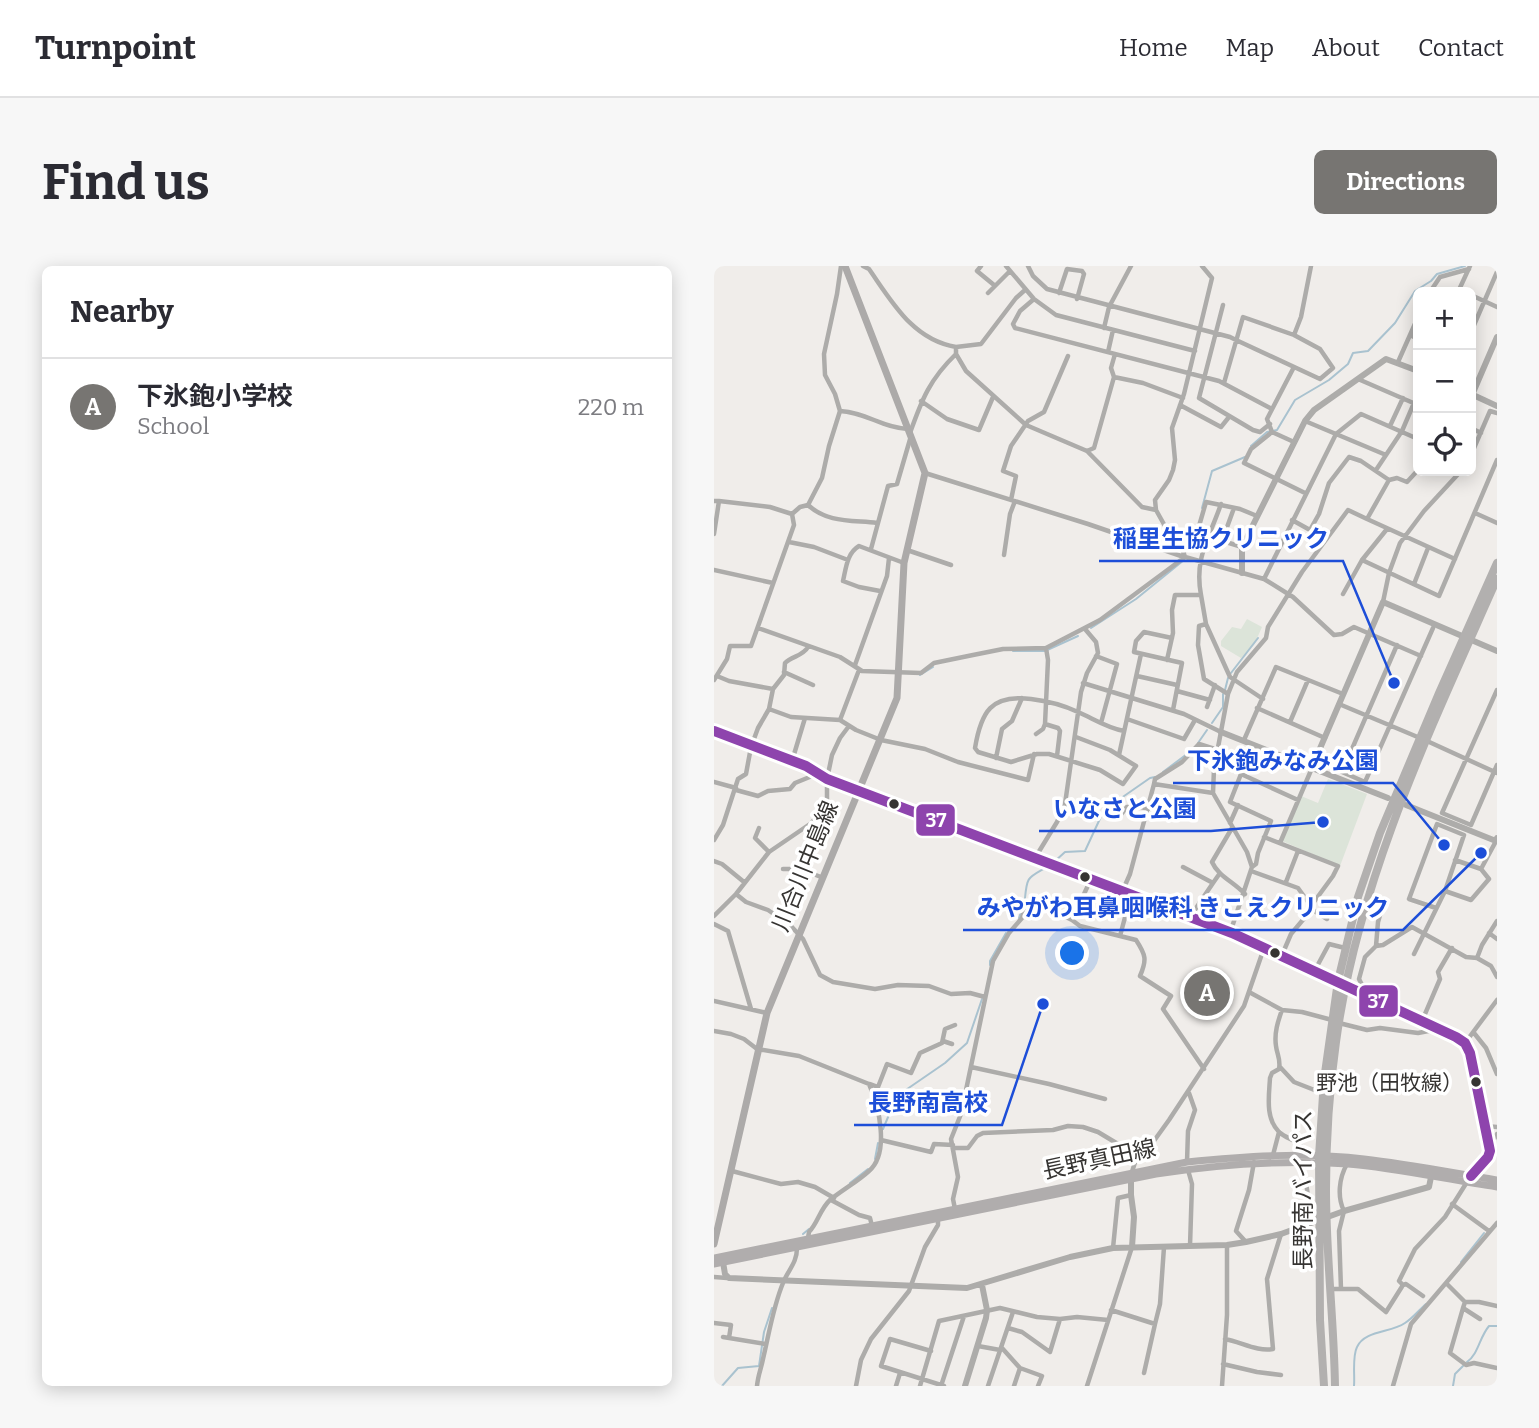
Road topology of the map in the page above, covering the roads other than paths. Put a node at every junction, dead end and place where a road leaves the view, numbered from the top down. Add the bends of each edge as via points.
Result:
1 (843, 266) edge
2 (863, 266) edge
3 (981, 266) edge
4 (1028, 266) edge
5 (1202, 266) edge
6 (1311, 266) edge
7 (1130, 267) edge
8 (1469, 267) edge
9 (1008, 268) edge
10 (1497, 272) edge
11 (994, 285) junction
12 (1433, 287) edge
13 (1462, 287) edge
14 (1025, 290) junction
15 (988, 292) dead end
16 (1059, 293) junction
17 (1476, 297) edge
18 (1034, 299) junction
19 (1077, 299) junction
20 (1485, 301) junction
21 (1223, 305) dead end
22 (1109, 307) junction
23 (1497, 307) edge
24 (1476, 321) edge
25 (1104, 328) junction
26 (1413, 328) edge
27 (1114, 330) junction
28 (1201, 330) junction
29 (1215, 333) junction
30 (1294, 335) junction
31 (1410, 335) junction
32 (1413, 336) edge
33 (1497, 337) edge
34 (1236, 340) junction
35 (1495, 346) edge
36 (956, 351) junction
37 (1195, 351) junction
38 (1108, 352) junction
39 (1115, 354) junction
40 (1068, 356) dead end
41 (1398, 362) junction
42 (1294, 368) junction
43 (1413, 369) edge
44 (1189, 374) junction
45 (1114, 377) junction
46 (1204, 377) junction
47 (1357, 379) junction
48 (1224, 383) junction
49 (1476, 386) edge
50 (993, 397) junction
51 (1476, 397) edge
52 (1183, 398) junction
53 (1403, 398) junction
54 (921, 401) junction
55 (1413, 403) edge
56 (1180, 405) junction
57 (1497, 406) edge
58 (1272, 409) junction
59 (1413, 410) edge
60 (840, 411) junction
61 (1497, 413) edge
62 (1229, 417) junction
63 (1305, 421) junction
64 (1026, 425) junction
65 (1390, 427) junction
66 (1271, 428) junction
67 (1476, 430) edge
68 (1402, 431) junction
69 (910, 432) junction
70 (1481, 433) junction
71 (1336, 434) junction
72 (1413, 436) edge
73 (1294, 442) junction
74 (1476, 444) edge
75 (1087, 452) junction
76 (1386, 455) junction
77 (1497, 460) edge
78 (1376, 470) junction
79 (925, 473) junction
80 (1413, 475) edge
81 (1456, 476) edge
82 (1276, 479) junction
83 (1389, 480) junction
84 (1305, 494) junction
85 (1013, 500) junction
86 (716, 501) edge
87 (808, 505) junction
88 (1221, 505) junction
89 (1234, 508) junction
90 (1156, 510) junction
91 (1475, 513) junction
92 (792, 514) junction
93 (1257, 516) junction
94 (1367, 519) junction
95 (1292, 520) junction
96 (877, 523) junction
97 (1497, 523) edge
98 (1387, 529) junction
99 (714, 534) edge
100 (1405, 536) junction
101 (1210, 537) junction
102 (1222, 541) junction
103 (789, 542) junction
104 (1242, 547) junction
105 (1428, 548) junction
106 (871, 549) junction
107 (906, 550) junction
108 (1004, 555) dead end
109 (1185, 557) junction
110 (889, 558) junction
111 (1455, 559) junction
112 (848, 560) junction
113 (1199, 560) junction
114 (1362, 560) junction
115 (904, 563) junction
116 (1497, 563) edge
117 (951, 565) dead end
118 (714, 570) edge
119 (1242, 573) junction
120 (1389, 573) junction
121 (1264, 579) junction
122 (1497, 579) edge
123 (773, 583) junction
124 (1413, 584) junction
125 (880, 591) junction
126 (1289, 594) junction
127 (1343, 594) dead end
128 (1201, 595) junction
129 (1383, 602) junction
130 (1206, 624) junction
131 (758, 628) junction
132 (1433, 628) dead end
133 (1085, 629) junction
134 (1369, 633) junction
135 (1172, 638) junction
136 (1467, 638) junction
137 (1396, 645) junction
138 (808, 647) junction
139 (1046, 650) junction
140 (1497, 651) edge
141 (1141, 654) junction
142 (1096, 656) junction
143 (1421, 656) junction
144 (1167, 660) junction
145 (857, 668) junction
146 (784, 672) junction
147 (898, 672) junction
148 (716, 675) edge
149 (1137, 676) junction
150 (1232, 679) junction
151 (1308, 680) junction
152 (1083, 683) junction
153 (813, 685) dead end
154 (1215, 685) junction
155 (1177, 688) junction
156 (773, 689) junction
157 (1497, 690) edge
158 (1110, 691) junction
159 (1228, 694) junction
160 (1343, 694) junction
161 (1022, 698) junction
162 (1133, 698) junction
163 (1210, 699) junction
164 (1263, 699) junction
165 (1046, 701) junction
166 (1339, 704) junction
167 (1208, 707) dead end
168 (1257, 708) junction
169 (769, 709) junction
170 (1173, 710) junction
171 (1079, 712) junction
172 (1366, 715) junction
173 (805, 718) junction
174 (1127, 719) junction
175 (840, 720) junction
176 (1195, 720) junction
177 (1290, 722) junction
178 (1101, 723) junction
179 (1045, 724) junction
180 (1390, 725) junction
181 (849, 726) junction
182 (714, 731) edge
183 (1124, 731) junction
184 (1220, 732) junction
185 (1036, 734) dead end
186 (1076, 737) junction
187 (1325, 738) junction
188 (881, 740) junction
189 (1244, 740) junction
190 (1424, 740) junction
191 (751, 747) junction
192 (1218, 750) junction
193 (1034, 754) junction
194 (1119, 755) junction
195 (1056, 756) junction
196 (996, 758) junction
197 (1467, 759) junction
198 (792, 761) junction
199 (1070, 761) junction
200 (1497, 765) edge
201 (1312, 767) junction
202 (1496, 772) edge
203 (818, 773) junction
204 (827, 779) junction
205 (714, 782) edge
206 (1154, 784) junction
207 (736, 789) junction
208 (857, 790) junction
209 (1213, 793) junction
210 (1388, 798) dead end
211 (1298, 800) junction
212 (1238, 805) junction
213 (1406, 806) dead end
214 (1148, 809) junction
215 (1118, 818) dead end
216 (1231, 826) junction
217 (759, 828) dead end
218 (1264, 837) junction
219 (714, 840) edge
220 (1497, 840) edge
221 (1280, 843) junction
222 (1298, 851) junction
223 (769, 852) junction
224 (1035, 858) junction
225 (1455, 860) junction
226 (714, 861) edge
227 (1183, 867) dead end
228 (783, 869) dead end
229 (1252, 869) junction
230 (1481, 869) junction
231 (1220, 873) junction
232 (821, 877) junction
233 (1091, 879) junction
234 (744, 883) junction
235 (1213, 883) junction
236 (1285, 883) junction
237 (1445, 891) junction
238 (1122, 892) junction
239 (736, 894) junction
240 (1245, 894) junction
241 (1131, 895) junction
242 (1383, 905) dead end
243 (1311, 906) junction
244 (1436, 908) junction
245 (714, 916) edge
246 (1189, 917) junction
247 (1327, 919) dead end
248 (1072, 920) junction
249 (1497, 921) edge
250 (714, 924) edge
251 (1230, 933) junction
252 (1426, 933) junction
253 (1489, 933) junction
254 (799, 934) junction
255 (1120, 936) junction
256 (1497, 939) edge
257 (1376, 946) junction
258 (1264, 948) junction
259 (1346, 948) junction
260 (1452, 948) junction
261 (1414, 954) dead end
262 (1282, 955) junction
263 (1477, 958) junction
264 (1315, 970) junction
265 (1497, 977) edge
266 (1342, 983) junction
267 (1248, 992) junction
268 (1362, 993) junction
269 (985, 997) junction
270 (1497, 1000) edge
271 (714, 1001) edge
272 (751, 1009) junction
273 (1282, 1010) junction
274 (767, 1013) junction
275 (1335, 1021) junction
276 (1422, 1021) junction
277 (955, 1025) dead end
278 (1440, 1029) junction
279 (714, 1031) edge
280 (1474, 1033) junction
281 (943, 1041) junction
282 (953, 1044) dead end
283 (1465, 1044) junction
284 (757, 1049) junction
285 (1279, 1066) junction
286 (971, 1067) junction
287 (1204, 1069) junction
288 (1497, 1074) edge
289 (869, 1084) junction
290 (1189, 1092) junction
291 (1323, 1094) junction
292 (1105, 1100) dead end
293 (1485, 1126) junction
294 (1497, 1127) edge
295 (1279, 1132) junction
296 (1497, 1134) edge
297 (881, 1140) junction
298 (953, 1146) junction
299 (1489, 1146) junction
300 (1306, 1151) dead end
301 (1273, 1155) junction
302 (1138, 1156) junction
303 (1323, 1160) junction
304 (1254, 1162) junction
305 (1301, 1162) junction
306 (1347, 1164) junction
307 (1187, 1165) junction
308 (731, 1171) junction
309 (1131, 1176) junction
310 (1431, 1177) junction
311 (1469, 1179) junction
312 (1497, 1181) edge
313 (1497, 1187) edge
314 (1130, 1195) junction
315 (832, 1199) junction
316 (1452, 1204) junction
317 (955, 1209) junction
318 (1344, 1211) junction
319 (938, 1219) junction
320 (1323, 1219) junction
321 (1497, 1223) edge
322 (872, 1226) junction
323 (1305, 1226) junction
324 (1489, 1231) junction
325 (1281, 1234) junction
326 (808, 1239) junction
327 (1246, 1242) junction
328 (714, 1244) edge
329 (1227, 1245) junction
330 (1190, 1246) junction
331 (1132, 1247) junction
332 (1164, 1247) junction
333 (797, 1248) junction
334 (1112, 1248) junction
335 (714, 1258) edge
336 (723, 1262) junction
337 (714, 1264) edge
338 (714, 1277) edge
339 (729, 1278) junction
340 (784, 1280) junction
341 (1447, 1284) junction
342 (982, 1285) junction
343 (1403, 1285) junction
344 (911, 1287) junction
345 (1330, 1289) junction
346 (1340, 1289) junction
347 (1423, 1296) dead end
348 (1464, 1305) junction
349 (1497, 1306) edge
350 (986, 1310) junction
351 (1111, 1310) junction
352 (1013, 1312) junction
353 (964, 1316) junction
354 (1060, 1319) junction
355 (1480, 1319) dead end
356 (1108, 1320) junction
357 (714, 1323) edge
358 (1155, 1324) junction
359 (1008, 1328) junction
360 (1225, 1339) junction
361 (763, 1343) junction
362 (978, 1346) junction
363 (1001, 1349) junction
364 (931, 1351) junction
365 (1223, 1364) junction
366 (1020, 1368) junction
367 (1497, 1368) edge
368 (900, 1373) junction
369 (1144, 1374) dead end
370 (1281, 1375) dead end
371 (923, 1379) junction
372 (757, 1386) edge
373 (856, 1386) edge
374 (896, 1386) edge
375 (920, 1386) edge
376 (942, 1386) edge
377 (965, 1386) edge
378 (988, 1386) edge
379 (1014, 1386) edge
380 (1038, 1386) edge
381 (1087, 1386) edge
382 (1222, 1386) edge
383 (1324, 1386) edge
384 (1335, 1386) edge
385 (1393, 1386) edge

1 - 60 street via 824,354 825,375
1 - 69 main road
2 - 36 street via 914,328
3 - 11 street via 977,271
4 - 16 street via 1040,283
5 - 28 street via 1212,278
6 - 30 street
7 - 22 street
8 - 12 street via 1440,277
8 - 13 street
9 - 11 street
9 - 14 street
10 - 20 street
11 - 15 street
14 - 18 street
14 - 36 street via 981,344
16 - 19 street
16 - 19 street via 1067,269 1082,271
17 - 20 street
18 - 25 street via 1056,315
18 - 38 street via 1020,312 1015,328
19 - 22 street
20 - 23 street
20 - 24 street
21 - 29 street
22 - 25 street
22 - 28 street
25 - 27 street
26 - 31 street
27 - 37 street
27 - 38 street
28 - 29 street
28 - 37 street
29 - 34 street
29 - 46 street
30 - 34 street via 1243,317
30 - 42 street via 1320,349 1333,368 1320,379
31 - 32 street
31 - 41 street
33 - 35 street
34 - 42 street
34 - 48 street
35 - 49 street
36 - 50 street via 966,371
36 - 54 street
37 - 44 street
38 - 39 street
39 - 44 street
39 - 45 street
40 - 64 street via 1044,412
41 - 43 street
41 - 47 street via 1387,359
42 - 58 street
44 - 46 street
44 - 52 street
45 - 52 street
45 - 75 street via 1096,443
46 - 48 street
46 - 62 street via 1199,398
47 - 53 street
47 - 63 street
48 - 58 street
50 - 54 street via 979,430 947,419
50 - 64 street
51 - 57 street
52 - 56 street
53 - 55 street
53 - 65 street
54 - 69 street
56 - 62 street via 1221,427
56 - 90 street via 1172,428 1173,470 1155,500
58 - 66 street via 1267,419
59 - 68 street
60 - 69 street
60 - 87 street via 822,478
61 - 70 street via 1490,411
62 - 66 street via 1260,432
63 - 71 street
63 - 73 street
64 - 75 street
64 - 85 street via 1011,446 1003,471 1016,476
65 - 68 street
65 - 71 street via 1361,414
66 - 73 street
66 - 82 street via 1244,463
67 - 70 street
68 - 72 street
68 - 76 street
69 - 79 main road
69 - 96 street via 897,484 888,485
70 - 74 street
71 - 76 street
71 - 84 street
73 - 82 street
75 - 90 street via 1142,508
76 - 78 street
77 - 91 street
78 - 83 street
78 - 95 street via 1349,457 1329,483 1310,530
79 - 85 street
79 - 107 main road, 川合川中島線
80 - 83 street via 1407,482
81 - 100 street
82 - 84 street
82 - 93 street
83 - 94 street
84 - 95 street
85 - 108 street
85 - 109 street
86 - 92 street
86 - 99 street
87 - 92 street
87 - 96 street via 820,516
88 - 89 street
88 - 101 street
88 - 101 street via 1206,502 1197,533
89 - 93 street
89 - 102 street
90 - 109 street
91 - 97 street
91 - 111 street
92 - 103 street
93 - 104 street
94 - 98 street
94 - 126 street via 1348,510
95 - 121 street
96 - 106 street
98 - 100 street
98 - 114 street
100 - 105 street
100 - 120 street
101 - 102 street
101 - 113 street
102 - 104 street
103 - 112 street
103 - 123 street
104 - 119 street
105 - 111 street
105 - 124 street
106 - 110 street
106 - 112 street via 859,546
107 - 115 main road, 川合川中島線
107 - 117 street
109 - 113 street
109 - 133 street
110 - 115 street
110 - 125 street
111 - 124 street via 1439,596
112 - 125 street via 843,581
113 - 119 street
113 - 128 street
114 - 120 street
114 - 127 street
115 - 147 main road, 川合川中島線
116 - 136 highway, 長野南バイパス
118 - 123 street
119 - 121 street
120 - 124 street
120 - 129 street
121 - 126 street
122 - 136 highway, 長野南バイパス
123 - 131 street
125 - 145 street
126 - 134 street via 1334,635 1354,627
126 - 150 street via 1266,638
128 - 130 street
128 - 135 street via 1175,595
129 - 134 street
129 - 136 street
130 - 150 street
130 - 154 street via 1199,626 1198,645 1204,679
131 - 138 street
131 - 148 street via 751,646 730,646
132 - 143 street
133 - 139 street
133 - 142 street via 1096,642
134 - 137 street
134 - 160 street
135 - 141 street via 1143,632 1134,652
135 - 144 street
136 - 140 street
136 - 190 highway, 長野南バイパス
137 - 143 street
137 - 172 street
138 - 145 street
138 - 146 street via 785,663
139 - 147 street via 995,650 934,663 921,673
139 - 165 street
141 - 144 street
141 - 149 street
142 - 152 street
142 - 158 street via 1117,664
143 - 180 street
144 - 155 street via 1182,663
145 - 147 street
145 - 175 street
146 - 153 street
146 - 156 street
147 - 188 main road, 川合川中島線 via 897,698
148 - 156 street
149 - 155 street
149 - 162 street
150 - 159 street
150 - 164 street
151 - 160 street
151 - 164 street via 1276,667
151 - 177 street
152 - 158 street
152 - 171 street
154 - 159 street
154 - 163 street
155 - 163 street
155 - 170 street
156 - 169 street
157 - 197 street
158 - 162 street
158 - 178 street
159 - 184 street
160 - 166 street
161 - 165 street
161 - 196 street via 1012,721 1002,729
161 - 196 street via 998,702 982,719 975,748
162 - 170 street
162 - 174 street
163 - 167 street
164 - 168 street
165 - 171 street
165 - 179 street
166 - 172 street
166 - 187 street
168 - 177 street
168 - 189 street
169 - 173 street
169 - 191 street
170 - 176 street
171 - 178 street
171 - 186 street
172 - 180 street
172 - 180 street via 1342,772 1365,782
173 - 175 street
173 - 198 street
174 - 176 street via 1184,738
174 - 183 street
175 - 181 street
176 - 184 street
177 - 187 street
178 - 183 street
179 - 185 street
179 - 195 street via 1060,731
180 - 190 street
181 - 188 street
181 - 204 street via 832,755
182 - 191 street
183 - 194 street
184 - 189 street
184 - 192 street
186 - 194 street
186 - 199 street
187 - 201 street
188 - 193 street via 1028,780
188 - 208 main road, 川合川中島線
189 - 201 street
190 - 197 street
190 - 259 highway, 長野南バイパス via 1368,867
190 - 266 highway, 長野南バイパス via 1385,843
191 - 198 street
191 - 207 street via 746,774 738,779
192 - 206 street via 1199,744
192 - 209 street
193 - 195 street
193 - 196 street via 1011,762
194 - 199 street via 1136,766 1124,784
195 - 199 street
197 - 202 street
197 - 202 street via 1442,813 1471,825
198 - 203 street
199 - 224 street via 1065,804
200 - 202 street
201 - 210 street
201 - 211 street
203 - 204 street
203 - 207 street via 790,789 758,796
204 - 208 street
204 - 223 street via 827,799 816,820
205 - 207 street
206 - 209 street
206 - 214 street
207 - 219 street
208 - 224 street
208 - 232 main road, 川合川中島線
209 - 216 street
211 - 212 street via 1241,774 1230,802
211 - 221 street
212 - 216 street
212 - 218 street via 1271,821
213 - 220 street
214 - 215 street via 1127,807
214 - 238 street
216 - 229 street
216 - 231 street via 1212,862
217 - 223 street via 755,838
218 - 221 street
218 - 229 street
220 - 230 street
221 - 222 street
222 - 236 street
222 - 243 street via 1338,866
223 - 234 street
224 - 233 street
225 - 230 street
225 - 237 street
225 - 244 street via 1464,835 1437,824 1409,899
226 - 234 street
227 - 235 street
228 - 232 street via 800,869
229 - 236 street
229 - 240 street
230 - 237 street via 1489,879 1471,900
231 - 235 street
231 - 240 street
232 - 254 main road, 川合川中島線
233 - 238 street
233 - 248 street
234 - 239 street
235 - 246 street
236 - 243 street via 1298,888
237 - 244 street
238 - 241 street
239 - 245 street
239 - 254 street via 768,910
240 - 251 street
241 - 246 street
241 - 255 street
242 - 257 street
243 - 247 street
243 - 262 street
244 - 252 street
246 - 251 street
248 - 255 street
248 - 269 street via 1026,903 1022,918 993,961
249 - 253 street
250 - 272 street via 728,931
251 - 258 street
252 - 257 street via 1412,927
252 - 260 street
252 - 261 street
253 - 256 street
253 - 263 street
254 - 269 street via 817,971 833,982 875,989 929,986
254 - 274 main road, 川合川中島線
255 - 287 street via 1136,940 1146,956 1140,976 1171,996 1163,1009
257 - 268 street via 1365,957 1359,979
258 - 262 street
258 - 267 street
259 - 264 street via 1329,944
259 - 266 highway, 長野南バイパス
260 - 263 street
260 - 276 street via 1438,972 1440,979
262 - 264 street
263 - 265 street via 1491,966
264 - 266 street
266 - 268 street
266 - 275 highway, 長野南バイパス
267 - 273 street
267 - 287 street
268 - 276 street
269 - 286 street
270 - 280 street
271 - 272 street
272 - 274 street
273 - 275 street
273 - 285 street via 1275,1044
274 - 284 main road, 川合川中島線
275 - 278 street via 1367,1030 1380,1027 1418,1033
275 - 291 highway, 長野南バイパス
275 - 303 highway, 長野南バイパス
276 - 278 street
277 - 281 street via 945,1029
278 - 283 street
279 - 284 street via 744,1039
280 - 283 street
280 - 288 street
281 - 282 street
281 - 289 street via 920,1053 911,1073 887,1064 878,1087
283 - 293 street
284 - 289 street via 799,1056
284 - 308 main road, 川合川中島線
285 - 291 street via 1294,1082
285 - 295 street via 1270,1078 1268,1111
286 - 292 street
286 - 298 street via 951,1139
287 - 290 street
289 - 297 street
290 - 302 street via 1152,1145
290 - 307 street via 1195,1110 1188,1131
291 - 303 highway, 長野南バイパス
293 - 294 street
293 - 299 street
295 - 300 street
295 - 301 street
296 - 299 street
297 - 298 street via 931,1153 934,1144
297 - 315 street via 876,1164
298 - 302 street via 968,1148 983,1133 1068,1126 1098,1132
298 - 317 street via 958,1177
299 - 311 street via 1488,1157
301 - 303 main road, 長野真田線
301 - 307 main road, 長野真田線
302 - 309 street
303 - 305 main road, 長野真田線
303 - 306 main road, 長野真田線
303 - 311 main road, 長野真田線 via 1381,1161
303 - 320 highway, 長野南バイパス
304 - 305 main road, 長野真田線
304 - 307 main road, 長野真田線
304 - 327 street via 1236,1231
305 - 323 street via 1308,1195
306 - 310 main road, 長野真田線
306 - 318 street via 1340,1175
307 - 309 main road, 長野真田線
307 - 330 street via 1192,1184
308 - 315 street via 780,1184 798,1182
308 - 328 main road, 川合川中島線
309 - 314 street
309 - 317 main road, 長野真田線
309 - 319 main road, 長野真田線
310 - 311 main road, 長野真田線
310 - 318 street via 1429,1187
311 - 312 main road, 長野真田線
311 - 313 main road, 長野真田線
311 - 316 street
314 - 331 street
314 - 334 street via 1118,1198
315 - 322 street via 870,1218
315 - 326 street
316 - 324 street
316 - 343 street via 1415,1249 1399,1281
317 - 322 main road, 長野真田線
318 - 320 street
318 - 346 street via 1339,1231
319 - 333 main road, 長野真田線
319 - 344 street
320 - 323 street
320 - 345 highway, 長野南バイパス
320 - 383 highway, 長野南バイパス via 1320,1320
321 - 324 street
322 - 326 main road, 長野真田線
323 - 325 street
324 - 341 street
325 - 327 street
325 - 360 street via 1267,1279 1273,1349
326 - 335 main road, 長野真田線
327 - 329 street
329 - 330 street
329 - 360 street
330 - 332 street
331 - 332 street
331 - 334 street
331 - 351 street
332 - 358 street
333 - 336 main road, 長野真田線
333 - 340 street via 794,1265
334 - 342 street via 1070,1256
336 - 337 main road, 長野真田線
336 - 339 street
338 - 339 street
339 - 340 street
340 - 344 street
340 - 361 street
341 - 348 street
341 - 385 street via 1411,1324
342 - 344 street
342 - 350 street
343 - 346 street via 1386,1312 1358,1289
343 - 347 street
344 - 373 street via 871,1339
345 - 346 street
345 - 384 highway, 長野南バイパス
348 - 349 street
348 - 355 street
348 - 367 street via 1450,1353 1466,1365
350 - 352 street
350 - 353 street
350 - 362 street
351 - 356 street
351 - 358 street
352 - 354 street
352 - 359 street
353 - 364 street via 939,1321
353 - 376 street
354 - 356 street
354 - 359 street via 1050,1352 1023,1332
356 - 381 street
357 - 361 street via 731,1325 726,1337
358 - 369 street
359 - 363 street
360 - 365 street
361 - 372 street
362 - 363 street
362 - 377 street
363 - 366 street
363 - 378 street
364 - 368 street via 890,1339 881,1366
364 - 371 street
365 - 370 street
365 - 382 street
366 - 379 street
366 - 380 street via 1042,1376
368 - 371 street
368 - 374 street
371 - 375 street
371 - 376 street

